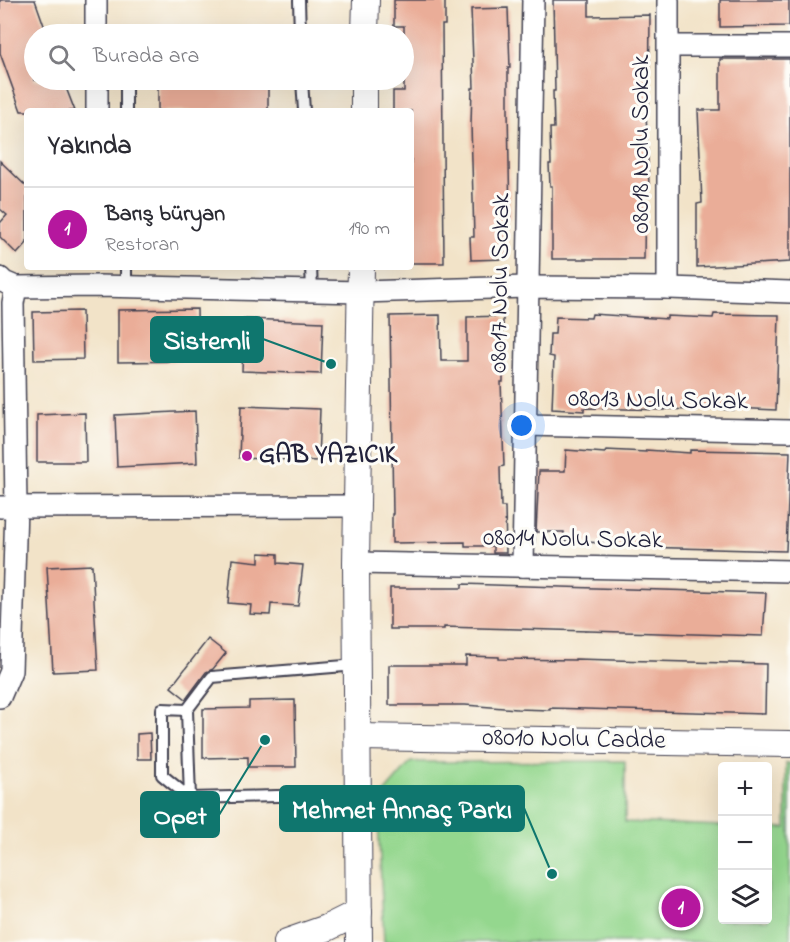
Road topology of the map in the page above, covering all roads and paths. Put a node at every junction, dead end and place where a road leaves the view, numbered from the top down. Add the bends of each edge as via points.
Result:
1 (96, 0) edge
2 (299, 0) edge
3 (366, 0) edge
4 (533, 0) edge
5 (668, 0) edge
6 (96, 24) edge
7 (300, 24) edge
8 (365, 24) edge
9 (669, 46) junction
10 (790, 46) edge
11 (97, 90) edge
12 (126, 90) edge
13 (303, 90) edge
14 (364, 90) edge
15 (97, 108) edge
16 (126, 108) edge
17 (304, 108) edge
18 (364, 108) edge
19 (310, 270) edge
20 (98, 277) edge
21 (126, 277) edge
22 (361, 280) edge
23 (5, 283) edge
24 (528, 287) junction
25 (668, 288) junction
26 (312, 291) junction
27 (790, 291) edge
28 (525, 425) junction
29 (790, 431) edge
30 (358, 506) junction
31 (8, 507) edge
32 (356, 563) junction
33 (523, 566) junction
34 (790, 571) edge
35 (357, 664) junction
36 (0, 697) edge
37 (187, 710) junction
38 (358, 737) junction
39 (790, 744) edge
40 (358, 795) junction
41 (190, 798) junction
42 (359, 912) junction
43 (295, 941) edge
44 (359, 942) edge

1 - 6 street
2 - 7 lane
3 - 8 street
4 - 24 street, 08017 Nolu Sokak
5 - 9 street, 08018 Nolu Sokak
9 - 10 street
9 - 25 street, 08018 Nolu Sokak
11 - 15 street
12 - 16 lane
13 - 17 lane
14 - 18 street
19 - 26 lane
20 - 21 street
20 - 23 street
21 - 26 street
22 - 24 street
22 - 26 street
22 - 30 street
23 - 31 street via 13,303
24 - 25 street
24 - 28 street, 08017 Nolu Sokak
25 - 27 street
28 - 29 street, 08013 Nolu Sokak
28 - 33 street, 08017 Nolu Sokak
30 - 31 street
30 - 32 street
31 - 36 street via 11,671
32 - 33 street, 08014 Nolu Sokak
32 - 35 street
33 - 34 street, 08014 Nolu Sokak
35 - 37 lane via 212,677
35 - 38 street
37 - 41 lane
37 - 41 lane via 162,710 162,775
38 - 39 street, 08010 Nolu Cadde
38 - 40 street
40 - 41 lane
40 - 42 street
42 - 43 street
42 - 44 street

